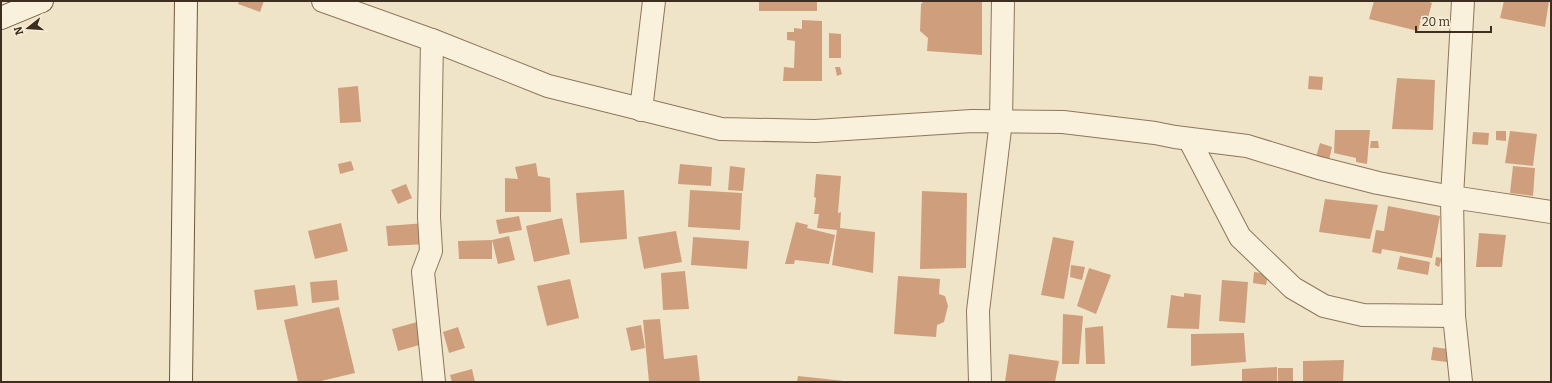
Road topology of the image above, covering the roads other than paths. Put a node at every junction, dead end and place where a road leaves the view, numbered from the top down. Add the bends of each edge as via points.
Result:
1 (42, 1) edge
2 (186, 1) edge
3 (324, 1) edge
4 (654, 1) edge
5 (1003, 1) edge
6 (1463, 1) edge
7 (1, 18) edge
8 (432, 40) junction
9 (641, 110) junction
10 (1001, 121) junction
11 (1173, 136) junction
12 (1452, 196) junction
13 (1551, 212) edge
14 (1454, 316) junction
15 (181, 382) edge
16 (434, 382) edge
17 (980, 382) edge
18 (1461, 382) edge

1 - 7 street
2 - 15 street
3 - 8 street
4 - 9 street
5 - 10 street
6 - 12 street
8 - 9 street via 548,86
8 - 16 street via 429,217 431,251 423,272
9 - 10 street via 721,129 815,131
10 - 11 street via 1063,122
10 - 17 street via 978,311
11 - 12 street via 1247,146 1378,183
11 - 14 street via 1240,237 1293,288 1324,306 1364,315
12 - 13 street
12 - 14 street
14 - 18 street

